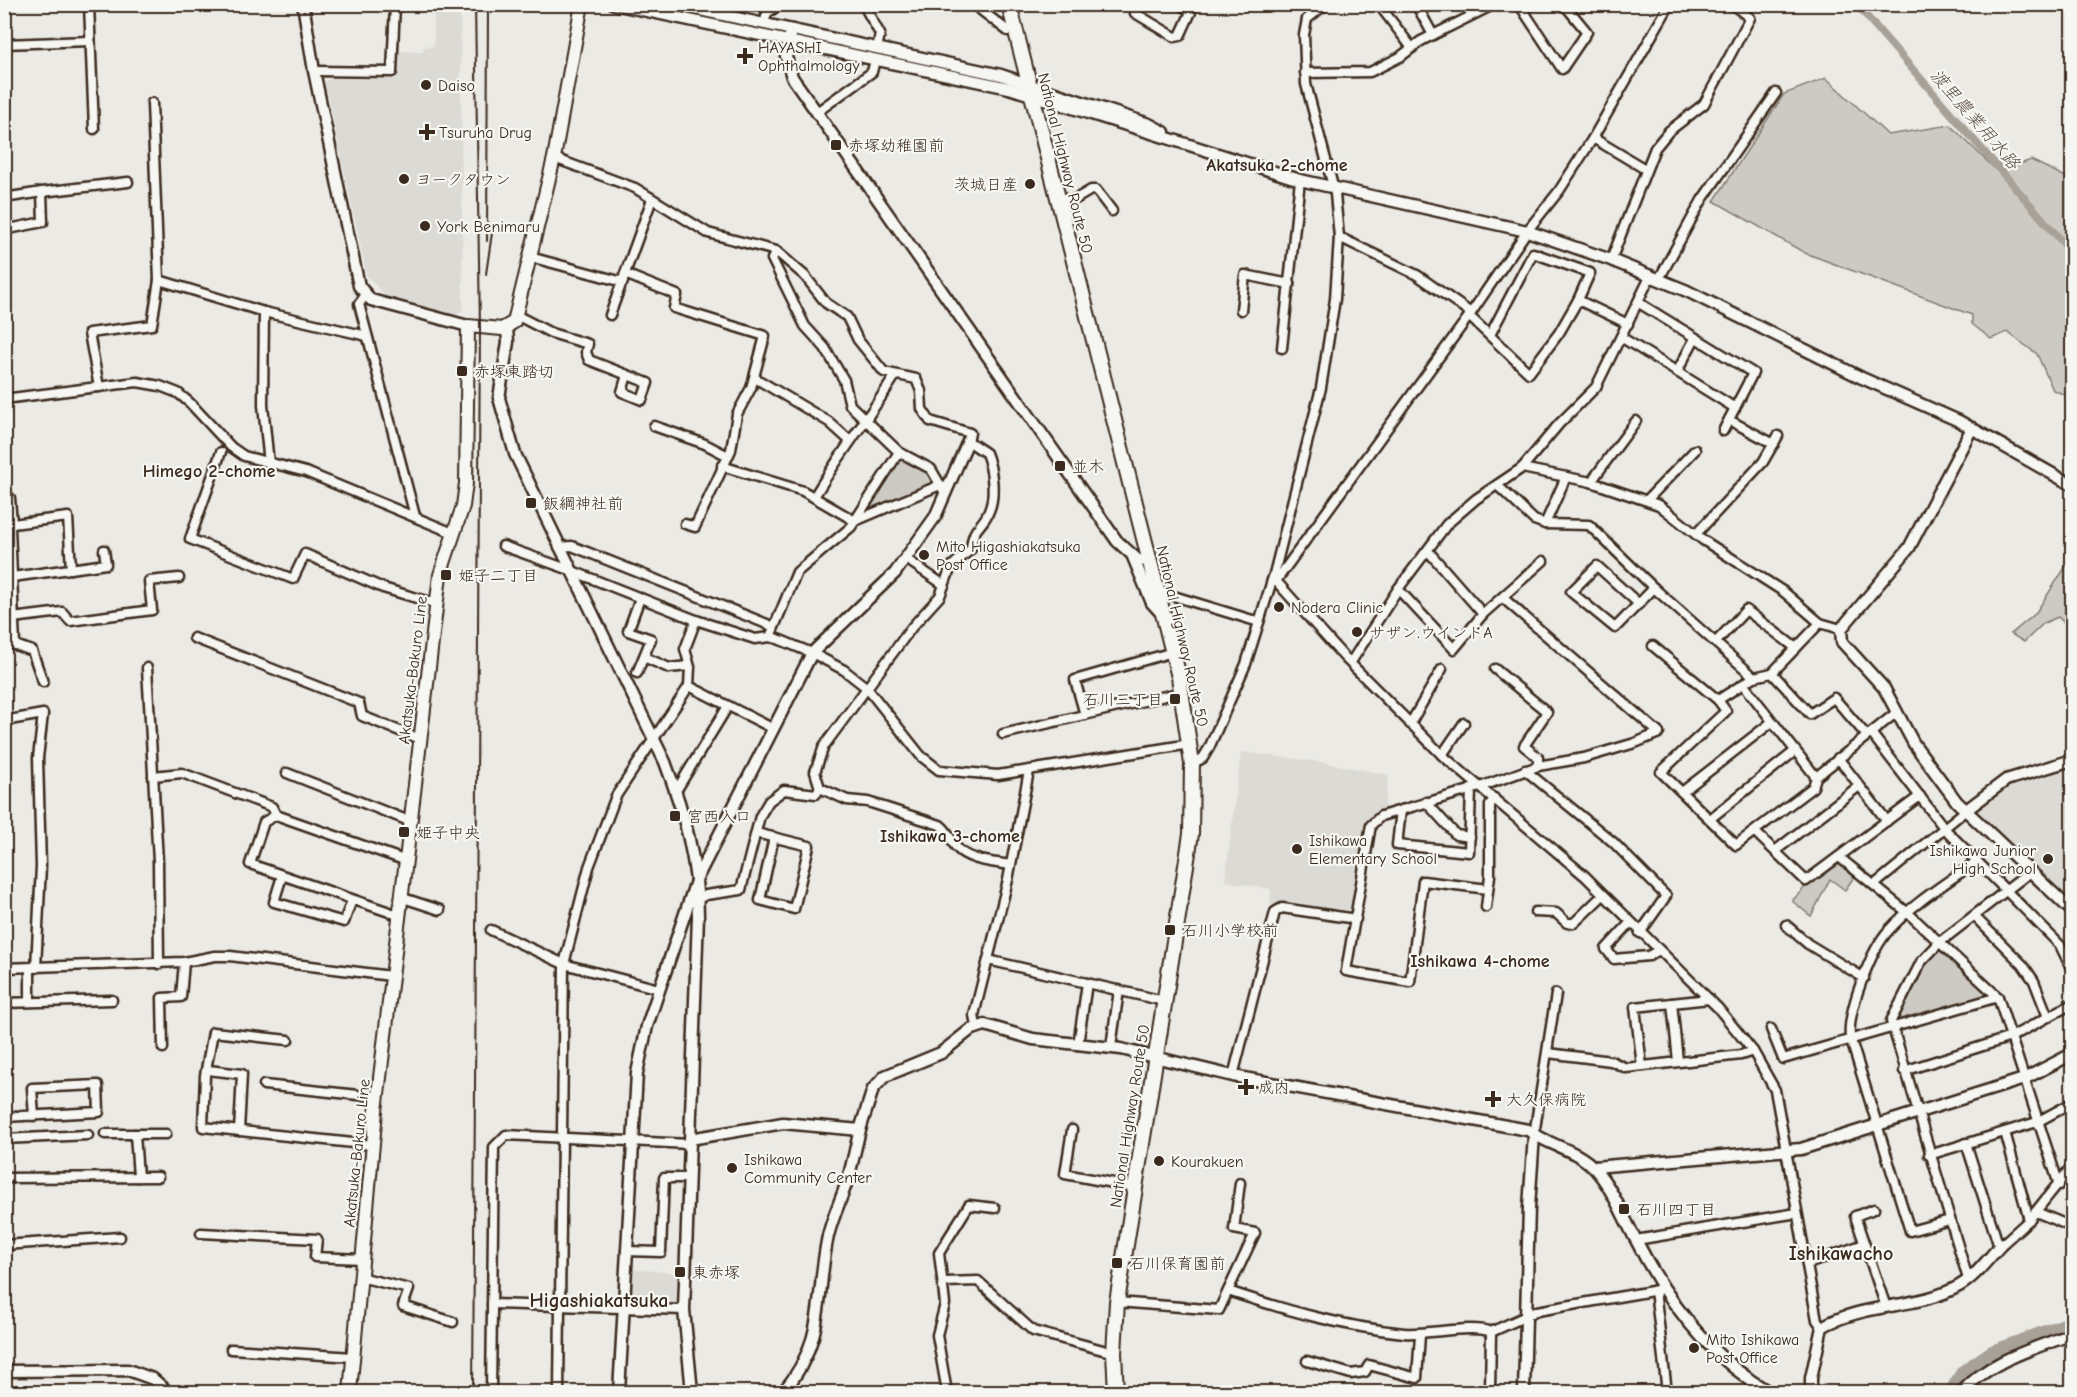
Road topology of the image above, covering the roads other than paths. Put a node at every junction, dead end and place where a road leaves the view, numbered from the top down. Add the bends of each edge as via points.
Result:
1 (89, 4) edge
2 (303, 4) edge
3 (395, 4) edge
4 (582, 4) edge
5 (614, 4) edge
6 (672, 4) edge
7 (781, 4) edge
8 (863, 4) edge
9 (973, 4) edge
10 (1009, 4) edge
11 (1139, 4) edge
12 (1180, 4) edge
13 (1326, 4) edge
14 (1382, 4) edge
15 (1416, 4) edge
16 (1495, 4) edge
17 (1519, 4) edge
18 (1564, 4) edge
19 (1670, 4) edge
20 (1732, 4) edge
21 (764, 24) junction
22 (1015, 29) junction
23 (790, 30) junction
24 (1433, 35) junction
25 (90, 41) junction
26 (789, 42) junction
27 (4, 44) edge
28 (1412, 48) junction
29 (877, 49) junction
30 (910, 56) junction
31 (875, 60) junction
32 (907, 68) junction
33 (314, 71) junction
34 (1305, 73) junction
35 (1030, 90) junction
36 (1776, 93) dead end
37 (152, 103) dead end
38 (817, 112) junction
39 (94, 129) dead end
40 (1593, 138) junction
41 (554, 158) junction
42 (1645, 169) junction
43 (1300, 180) junction
44 (128, 182) dead end
45 (1334, 188) junction
46 (42, 192) junction
47 (4, 198) edge
48 (652, 199) junction
49 (1058, 201) junction
50 (1112, 211) dead end
51 (4, 230) edge
52 (1527, 231) junction
53 (1339, 237) junction
54 (776, 251) junction
55 (530, 257) junction
56 (1611, 260) junction
57 (1655, 277) junction
58 (624, 278) junction
59 (159, 280) junction
60 (1290, 284) junction
61 (365, 296) junction
62 (1578, 300) junction
63 (1639, 303) junction
64 (1241, 310) dead end
65 (264, 312) junction
66 (1470, 314) junction
67 (516, 315) junction
68 (610, 315) dead end
69 (1628, 324) junction
70 (468, 326) junction
71 (507, 328) junction
72 (1490, 335) junction
73 (367, 336) junction
74 (1621, 337) junction
75 (1695, 338) junction
76 (1282, 348) dead end
77 (1677, 372) junction
78 (627, 375) dead end
79 (895, 376) junction
80 (755, 378) junction
81 (99, 387) junction
82 (4, 399) edge
83 (1735, 408) junction
84 (1729, 420) junction
85 (867, 421) junction
86 (1636, 421) dead end
87 (654, 426) dead end
88 (1972, 428) junction
89 (1723, 432) dead end
90 (849, 440) junction
91 (968, 441) junction
92 (1695, 450) dead end
93 (221, 452) dead end
94 (899, 452) junction
95 (728, 456) junction
96 (4, 457) edge
97 (269, 464) junction
98 (722, 466) junction
99 (1522, 468) junction
100 (1566, 477) junction
101 (1591, 482) junction
102 (1497, 485) junction
103 (2073, 485) edge
104 (942, 489) junction
105 (5, 495) edge
106 (814, 497) junction
107 (1647, 500) junction
108 (415, 516) junction
109 (855, 521) junction
110 (12, 524) junction
111 (686, 524) dead end
112 (1545, 524) junction
113 (453, 533) junction
114 (1696, 534) junction
115 (1144, 540) junction
116 (503, 546) dead end
117 (559, 547) junction
118 (104, 550) dead end
119 (1428, 551) junction
120 (1130, 555) junction
121 (8, 559) edge
122 (906, 559) junction
123 (1149, 561) junction
124 (1543, 561) dead end
125 (71, 569) junction
126 (570, 570) junction
127 (12, 578) junction
128 (178, 578) dead end
129 (1274, 581) junction
130 (944, 585) junction
131 (1654, 588) junction
132 (1398, 589) junction
133 (1157, 591) junction
134 (640, 598) junction
135 (1503, 598) junction
136 (437, 604) junction
137 (1639, 604) junction
138 (1162, 614) junction
139 (1483, 614) junction
140 (8, 618) edge
141 (696, 620) junction
142 (1259, 622) junction
143 (1820, 623) junction
144 (772, 626) junction
145 (1841, 628) junction
146 (770, 637) junction
147 (194, 638) dead end
148 (1716, 642) junction
149 (1653, 646) dead end
150 (1796, 648) junction
151 (1173, 652) junction
152 (812, 653) junction
153 (644, 657) junction
154 (1351, 662) junction
155 (689, 666) junction
156 (147, 668) dead end
157 (1442, 669) dead end
158 (1495, 669) dead end
159 (1773, 672) junction
160 (637, 673) dead end
161 (1754, 677) junction
162 (43, 682) dead end
163 (1744, 685) junction
164 (689, 686) junction
165 (867, 688) junction
166 (1182, 692) junction
167 (1718, 700) junction
168 (728, 706) junction
169 (1897, 712) junction
170 (1085, 715) junction
171 (4, 721) edge
172 (1772, 722) junction
173 (1464, 723) dead end
174 (1410, 724) junction
175 (772, 728) junction
176 (1003, 734) dead end
177 (1869, 734) junction
178 (653, 737) junction
179 (420, 739) junction
180 (1190, 744) junction
181 (1795, 751) junction
182 (1442, 755) junction
183 (1838, 758) junction
184 (2073, 760) edge
185 (1192, 764) junction
186 (1538, 766) junction
187 (1525, 770) junction
188 (1029, 771) junction
189 (287, 773) dead end
190 (153, 776) junction
191 (1816, 777) junction
192 (1859, 786) junction
193 (820, 788) junction
194 (1475, 788) junction
195 (676, 791) junction
196 (1682, 792) junction
197 (1920, 796) junction
198 (1494, 798) junction
199 (1426, 802) junction
200 (1401, 810) junction
201 (1965, 811) junction
202 (276, 815) junction
203 (1710, 819) junction
204 (410, 821) junction
205 (1887, 821) junction
206 (1945, 829) junction
207 (756, 833) junction
208 (1755, 833) junction
209 (774, 837) junction
210 (1470, 837) junction
211 (1775, 851) junction
212 (1839, 857) junction
213 (404, 860) junction
214 (1977, 861) junction
215 (1010, 865) junction
216 (2030, 872) junction
217 (282, 876) junction
218 (697, 878) junction
219 (1874, 885) junction
220 (1488, 889) junction
221 (2007, 891) junction
222 (1603, 895) junction
223 (400, 897) junction
224 (698, 899) junction
225 (352, 900) junction
226 (1486, 907) dead end
227 (440, 910) dead end
228 (2073, 911) edge
229 (1535, 912) dead end
230 (1908, 913) junction
231 (398, 915) junction
232 (1974, 916) junction
233 (1356, 920) junction
234 (1630, 923) junction
235 (1786, 925) dead end
236 (491, 930) dead end
237 (1641, 933) junction
238 (1940, 942) junction
239 (1657, 951) junction
240 (988, 960) junction
241 (184, 962) junction
242 (159, 964) junction
243 (564, 964) junction
244 (4, 968) edge
245 (33, 968) junction
246 (2073, 970) edge
247 (391, 976) junction
248 (1864, 978) junction
249 (1087, 983) junction
250 (659, 989) junction
251 (1119, 990) junction
252 (1556, 994) dead end
253 (1998, 996) junction
254 (1709, 999) junction
255 (112, 1000) dead end
256 (1164, 1001) junction
257 (30, 1002) junction
258 (4, 1003) edge
259 (1672, 1003) junction
260 (2073, 1004) edge
261 (2048, 1017) junction
262 (976, 1026) junction
263 (1891, 1028) junction
264 (1771, 1029) dead end
265 (2011, 1037) junction
266 (1850, 1038) junction
267 (288, 1040) dead end
268 (1078, 1045) junction
269 (1111, 1047) junction
270 (163, 1048) dead end
271 (1753, 1051) junction
272 (1548, 1053) junction
273 (2073, 1054) edge
274 (1154, 1057) junction
275 (1678, 1061) junction
276 (1642, 1066) junction
277 (208, 1070) junction
278 (1904, 1071) junction
279 (1233, 1076) junction
280 (2024, 1079) junction
281 (264, 1085) dead end
282 (377, 1097) junction
283 (2073, 1103) edge
284 (1917, 1113) junction
285 (34, 1116) junction
286 (4, 1117) edge
287 (2037, 1122) junction
288 (1877, 1126) junction
289 (860, 1130) junction
290 (1072, 1130) dead end
291 (239, 1131) junction
292 (2005, 1132) junction
293 (105, 1134) dead end
294 (135, 1134) junction
295 (166, 1134) dead end
296 (88, 1135) dead end
297 (1534, 1135) junction
298 (563, 1138) junction
299 (4, 1139) edge
300 (632, 1141) junction
301 (690, 1141) junction
302 (1966, 1143) junction
303 (372, 1145) junction
304 (1787, 1152) junction
305 (1929, 1155) junction
306 (2073, 1166) edge
307 (1593, 1167) junction
308 (138, 1177) junction
309 (158, 1177) dead end
310 (4, 1178) edge
311 (688, 1178) junction
312 (1240, 1184) dead end
313 (2059, 1185) junction
314 (1134, 1187) junction
315 (995, 1208) dead end
316 (1874, 1209) dead end
317 (2036, 1212) junction
318 (1797, 1213) junction
319 (1950, 1220) junction
320 (2029, 1220) junction
321 (2073, 1227) edge
322 (201, 1233) dead end
323 (120, 1237) dead end
324 (1636, 1240) junction
325 (1864, 1244) junction
326 (4, 1245) edge
327 (1999, 1247) junction
328 (626, 1251) junction
329 (362, 1259) junction
330 (1808, 1264) junction
331 (360, 1277) junction
332 (1968, 1279) junction
333 (944, 1282) junction
334 (1659, 1290) junction
335 (1228, 1291) junction
336 (1117, 1302) junction
337 (492, 1304) junction
338 (560, 1306) junction
339 (1886, 1307) junction
340 (623, 1308) junction
341 (684, 1310) junction
342 (1526, 1315) junction
343 (453, 1322) dead end
344 (1822, 1327) junction
345 (1491, 1332) junction
346 (2073, 1334) edge
347 (1420, 1335) junction
348 (231, 1349) dead end
349 (1114, 1353) junction
350 (353, 1357) junction
351 (1306, 1361) dead end
352 (4, 1371) edge
353 (168, 1392) edge
354 (350, 1392) edge
355 (491, 1392) edge
356 (559, 1392) edge
357 (619, 1392) edge
358 (692, 1392) edge
359 (783, 1392) edge
360 (947, 1392) edge
361 (1116, 1392) edge
362 (1490, 1392) edge
363 (1524, 1392) edge
364 (1667, 1392) edge
365 (1769, 1392) edge
366 (1811, 1392) edge
367 (1962, 1392) edge

1 - 25 street
2 - 33 street
3 - 33 street via 392,72
4 - 41 main road
5 - 26 street
6 - 21 street
7 - 21 street via 767,13
8 - 29 street via 880,34
9 - 22 street via 1008,31
10 - 22 highway, National Highway Route 50
11 - 12 street via 1135,13 1175,37 1180,36 1191,12
13 - 34 street via 1307,20
14 - 28 street
15 - 24 street
16 - 24 street
17 - 18 street via 1562,69 1587,32
19 - 40 street
20 - 42 street via 1750,18 1704,104 1661,140
21 - 23 street
22 - 35 highway, National Highway Route 50
23 - 26 street
23 - 29 street
24 - 28 street
25 - 27 street
25 - 39 street
26 - 31 street
26 - 38 street via 788,69
28 - 34 street via 1370,72
29 - 30 street
30 - 32 street
30 - 35 street via 1001,75
31 - 32 street
31 - 38 street via 872,72
32 - 35 street
33 - 61 street via 354,265
34 - 45 street
35 - 43 street via 1149,124 1194,148
35 - 49 highway, National Highway Route 50
36 - 57 street via 1702,200
37 - 59 street
38 - 120 street
40 - 42 street
40 - 52 street
41 - 48 street via 635,188
41 - 55 main road
42 - 56 street
43 - 45 street
43 - 60 street
44 - 46 street
45 - 52 street
45 - 53 street
46 - 47 street
46 - 51 street via 43,222
48 - 54 street via 708,233
48 - 58 street
49 - 50 street via 1074,200 1096,190
49 - 115 highway, National Highway Route 50
52 - 56 street
52 - 66 street
53 - 66 street via 1417,275
53 - 129 street via 1335,298 1321,388
54 - 79 street via 805,276 826,303 847,317 858,340 884,372
54 - 85 street via 772,259 805,326 825,348 844,380 850,405
55 - 58 street
55 - 67 main road
56 - 57 street
57 - 63 street
57 - 88 street
58 - 68 street
58 - 80 street via 677,295 674,308 765,336
59 - 65 street
59 - 81 street via 152,326 89,333
60 - 64 street via 1245,275
60 - 76 street
61 - 70 street via 378,303
61 - 73 street via 359,304
62 - 69 street
62 - 72 street via 1529,373
62 - 72 street via 1590,273 1533,253
63 - 69 street
63 - 75 street
65 - 73 street
65 - 97 street via 263,405
66 - 72 street
66 - 129 street
67 - 71 main road
67 - 78 street via 550,333 588,344 590,360
69 - 74 street
70 - 71 main road
70 - 113 main road, Akatsuka-Bakuro Line via 466,483
71 - 117 street via 499,389 501,407 522,472
73 - 108 street
74 - 77 street
74 - 99 street via 1596,387 1558,424
75 - 77 street
75 - 83 street via 1753,373
77 - 83 street
79 - 85 street
79 - 91 street via 916,379 930,421 970,433
80 - 90 street via 829,422
80 - 95 street via 737,414
81 - 82 street
81 - 97 street via 137,382 169,388 190,403 231,447
83 - 84 street
84 - 89 street
84 - 114 street via 1776,440 1763,462
85 - 90 street
85 - 94 street
86 - 101 street
87 - 95 street
88 - 103 street
88 - 145 street via 1909,548
90 - 106 street
91 - 104 street
91 - 130 street via 986,453 992,467 990,510 972,532 971,549 951,567
92 - 107 street
93 - 136 street via 190,539 293,579 304,554 383,588
94 - 104 street via 931,469
94 - 109 street
95 - 98 street
96 - 105 street
97 - 108 street via 306,472
98 - 106 street via 803,490
98 - 111 street via 695,527
99 - 100 street
99 - 102 street
100 - 101 street
100 - 112 street
101 - 107 street
102 - 112 street via 1534,520
102 - 119 street via 1448,524
104 - 109 street
104 - 122 street via 935,517
105 - 110 street via 9,498
106 - 109 street
107 - 114 street
108 - 113 street
109 - 144 street via 797,572
110 - 121 street
110 - 125 street via 68,517
112 - 131 street via 1589,525
113 - 136 main road, Akatsuka-Bakuro Line via 443,563
114 - 143 street via 1784,592
115 - 120 street
115 - 123 highway, National Highway Route 50
116 - 126 street
117 - 126 street
117 - 144 street via 572,546
118 - 125 street via 106,564
119 - 132 street
119 - 139 street
120 - 123 street
120 - 138 street via 1152,603
121 - 127 street
122 - 130 street
122 - 152 street
123 - 133 highway, National Highway Route 50
124 - 135 street
125 - 127 street
126 - 134 street
126 - 178 street
127 - 140 street
128 - 140 street via 149,581 152,610 70,621 62,612
129 - 142 street
129 - 154 street
130 - 165 street via 940,596
131 - 137 street
131 - 148 street
132 - 139 street via 1454,649
132 - 154 street
133 - 138 highway, National Highway Route 50
133 - 142 street
134 - 141 street
134 - 153 street via 628,630 651,639
135 - 139 street
135 - 186 street via 1659,733 1584,758
136 - 179 main road, Akatsuka-Bakuro Line
137 - 137 street via 1615,628 1571,591 1597,566
138 - 151 highway, National Highway Route 50
140 - 162 street via 15,645 32,651
141 - 146 street via 755,639
141 - 155 street via 685,650
142 - 185 street via 1246,664 1209,748 1203,758
143 - 145 street
143 - 150 street
144 - 146 street
145 - 169 street via 1842,642 1884,688
146 - 152 street
147 - 179 street via 359,703 362,716
148 - 150 street via 1746,609
148 - 161 street
149 - 167 street
150 - 159 street
151 - 166 highway, National Highway Route 50
151 - 170 street via 1076,680
152 - 165 street
152 - 175 street
153 - 155 street via 669,668
153 - 160 street
154 - 174 street
155 - 164 street
156 - 190 street
157 - 174 street
158 - 186 street via 1546,712 1524,746 1538,757
159 - 161 street
159 - 177 street via 1810,714 1834,698
161 - 163 street
163 - 167 street
163 - 172 street
164 - 168 street
164 - 178 street
165 - 188 street via 921,756 939,770 998,775
165 - 193 street via 824,746 815,772
166 - 170 street
166 - 180 highway, National Highway Route 50
167 - 196 street via 1726,711 1661,772
168 - 175 street
168 - 195 street
169 - 177 street
169 - 201 street via 1920,753
170 - 176 street
171 - 245 street via 43,714 38,758 42,866
172 - 181 street
172 - 196 street
173 - 182 street
174 - 182 street
175 - 218 street
177 - 183 street
177 - 197 street
178 - 195 street
178 - 243 street via 613,805 589,867
179 - 204 main road, Akatsuka-Bakuro Line
180 - 185 highway, National Highway Route 50
180 - 188 street
181 - 191 street
181 - 203 street
182 - 194 street
183 - 191 street
183 - 192 street
184 - 201 street via 2006,780
185 - 256 highway, National Highway Route 50 via 1189,857
186 - 187 street
187 - 194 street
187 - 237 street via 1613,842 1666,896
188 - 215 street
189 - 204 street
190 - 202 street via 182,773 272,807
190 - 242 street via 159,861
191 - 208 street via 1813,787
192 - 205 street
192 - 211 street
193 - 207 street via 816,794 784,790 763,809
193 - 215 street via 847,800 868,802 940,825 965,856
194 - 198 street
194 - 199 street
194 - 210 street
195 - 218 street
196 - 203 street
197 - 205 street
197 - 206 street
198 - 220 street via 1490,805
198 - 222 street
199 - 200 street
199 - 210 street via 1456,835
200 - 210 street via 1397,845 1469,852
200 - 233 street via 1381,816 1371,825
201 - 206 street
201 - 216 street
202 - 213 street
202 - 217 street via 264,822 250,864
203 - 208 street via 1736,846
204 - 213 main road, Akatsuka-Bakuro Line
205 - 212 street
206 - 214 street
206 - 219 street
207 - 209 street
207 - 224 street via 741,890
208 - 211 street
209 - 209 street via 809,846 794,909 760,900
211 - 212 street via 1806,881
212 - 219 street
213 - 223 main road, Akatsuka-Bakuro Line
214 - 221 street
214 - 230 street
215 - 240 street
216 - 221 street
216 - 228 street
217 - 225 street
217 - 225 street via 274,902 344,922
218 - 224 street
218 - 250 street
219 - 230 street
220 - 226 street
220 - 233 street via 1423,881 1410,982 1346,971
221 - 232 street
221 - 246 street via 2060,945
222 - 229 street via 1575,923 1567,923 1556,913
222 - 234 street
223 - 227 street
223 - 231 main road, Akatsuka-Bakuro Line
224 - 301 street
225 - 231 street
230 - 238 street
230 - 248 street via 1886,932
231 - 247 main road, Akatsuka-Bakuro Line
232 - 238 street
232 - 261 street via 2023,965
233 - 279 street via 1282,908 1275,912
234 - 237 street
234 - 239 street via 1606,949 1614,959 1649,956
235 - 248 street via 1808,944
236 - 243 street
237 - 239 street
238 - 253 street
238 - 263 street via 1914,971
239 - 254 street
240 - 249 street
240 - 262 street via 974,1016
241 - 242 street
241 - 247 street via 230,956
241 - 270 street via 182,997 162,998
242 - 245 street
243 - 250 street
243 - 298 street
244 - 245 street
245 - 257 street
247 - 282 main road, Akatsuka-Bakuro Line
248 - 266 street via 1850,1013
249 - 251 street
249 - 268 street
250 - 300 street via 639,1056
251 - 256 street
251 - 269 street
252 - 272 street
253 - 263 street
253 - 265 street
254 - 259 street
254 - 271 street
255 - 257 street
256 - 274 highway, National Highway Route 50
257 - 258 street
259 - 275 street
259 - 276 street via 1635,1007
260 - 261 street
261 - 265 street
262 - 268 street via 993,1026 1033,1039
262 - 289 street via 941,1053 877,1081
263 - 266 street
263 - 278 street
264 - 266 street via 1783,1059
265 - 278 street
265 - 280 street
266 - 288 street
267 - 277 street via 213,1032
268 - 269 street
269 - 274 street
271 - 275 street
271 - 304 street via 1775,1090
272 - 276 street via 1611,1061 1626,1068
272 - 297 street
273 - 280 street
274 - 279 street
274 - 314 highway, National Highway Route 50
275 - 276 street
277 - 291 street via 242,1074
277 - 291 street via 203,1127
278 - 284 street
279 - 297 street via 1528,1130
280 - 284 street
280 - 287 street
281 - 282 street
282 - 303 main road, Akatsuka-Bakuro Line
283 - 287 street
284 - 288 street
284 - 305 street
285 - 285 street via 99,1112 98,1084 32,1088
285 - 286 street
287 - 292 street
287 - 313 street
288 - 304 street
288 - 319 street via 1910,1231
289 - 301 street via 783,1123
289 - 359 street via 828,1238 810,1352
290 - 314 street via 1065,1174
291 - 303 street
292 - 302 street
292 - 320 street
293 - 294 street
294 - 295 street
294 - 308 street
296 - 299 street
297 - 307 street
297 - 342 street
298 - 300 street
298 - 337 street via 506,1136 494,1147
298 - 338 street
300 - 301 street
300 - 328 street
301 - 311 street
302 - 305 street
302 - 327 street
303 - 329 main road, Akatsuka-Bakuro Line
304 - 307 street
304 - 318 street
305 - 319 street
306 - 313 street
307 - 324 street
308 - 309 street
308 - 310 street
311 - 328 street via 664,1178 662,1252
311 - 341 street
312 - 335 street via 1234,1229 1255,1233
313 - 317 street
314 - 336 highway, National Highway Route 50
315 - 333 street via 969,1205 939,1253
316 - 325 street via 1855,1216
317 - 320 street
317 - 321 street
318 - 324 street
318 - 330 street
319 - 332 street
320 - 327 street
322 - 329 street via 317,1239 315,1257
323 - 326 street
324 - 334 street
325 - 330 street
325 - 339 street
327 - 332 street
328 - 340 street
329 - 331 main road, Akatsuka-Bakuro Line
330 - 344 street
331 - 343 street via 409,1289 403,1306
331 - 350 main road, Akatsuka-Bakuro Line
332 - 339 street via 1935,1297
333 - 349 street via 978,1281 1033,1331
333 - 360 street via 945,1304 937,1335
334 - 342 street
334 - 364 street
334 - 365 street via 1731,1367
335 - 336 street via 1221,1308 1214,1311
335 - 347 street via 1286,1310
336 - 349 highway, National Highway Route 50
337 - 338 street
337 - 355 street
338 - 340 street
338 - 356 street
339 - 344 street
340 - 341 street
340 - 357 street
341 - 358 street
342 - 345 street
342 - 363 street
344 - 366 street
345 - 347 street via 1485,1329
345 - 362 street
346 - 367 street via 2002,1361 1972,1380
347 - 351 street via 1417,1378 1369,1365 1360,1375 1352,1374
348 - 350 street
349 - 361 highway, National Highway Route 50
350 - 354 main road, Akatsuka-Bakuro Line
352 - 353 street via 128,1370 153,1379

